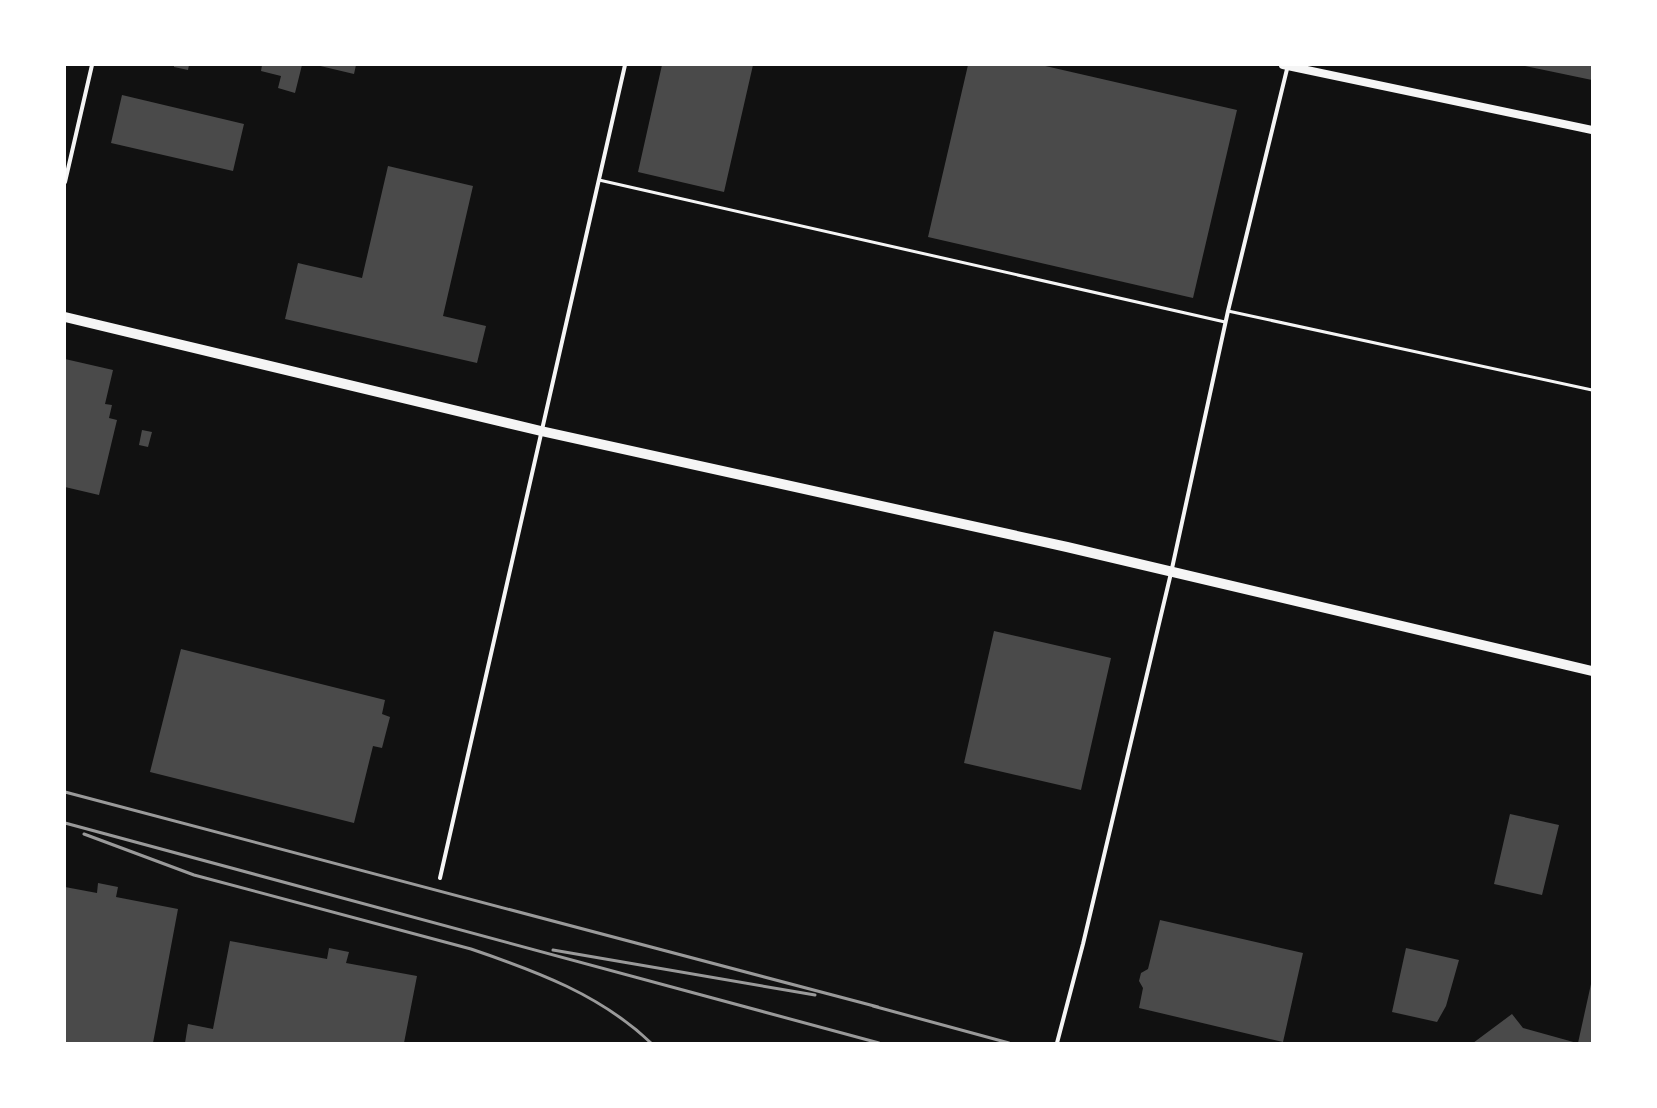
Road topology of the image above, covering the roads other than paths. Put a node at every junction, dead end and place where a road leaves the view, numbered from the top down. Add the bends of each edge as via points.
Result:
1 (92, 65) edge
2 (625, 65) edge
3 (1286, 65) edge
4 (1592, 130) edge
5 (599, 180) junction
6 (65, 182) edge
7 (1228, 311) junction
8 (65, 317) edge
9 (1225, 322) junction
10 (1592, 390) edge
11 (541, 430) junction
12 (1171, 573) junction
13 (1592, 671) edge
14 (440, 878) dead end
15 (1057, 1043) edge

1 - 6 street
2 - 5 street
3 - 4 main road
3 - 7 street
5 - 9 lane
5 - 11 street
7 - 9 street
7 - 10 lane
8 - 11 main road
9 - 12 street
11 - 12 main road via 1067,547
11 - 14 street
12 - 13 main road
12 - 15 street via 1084,944

